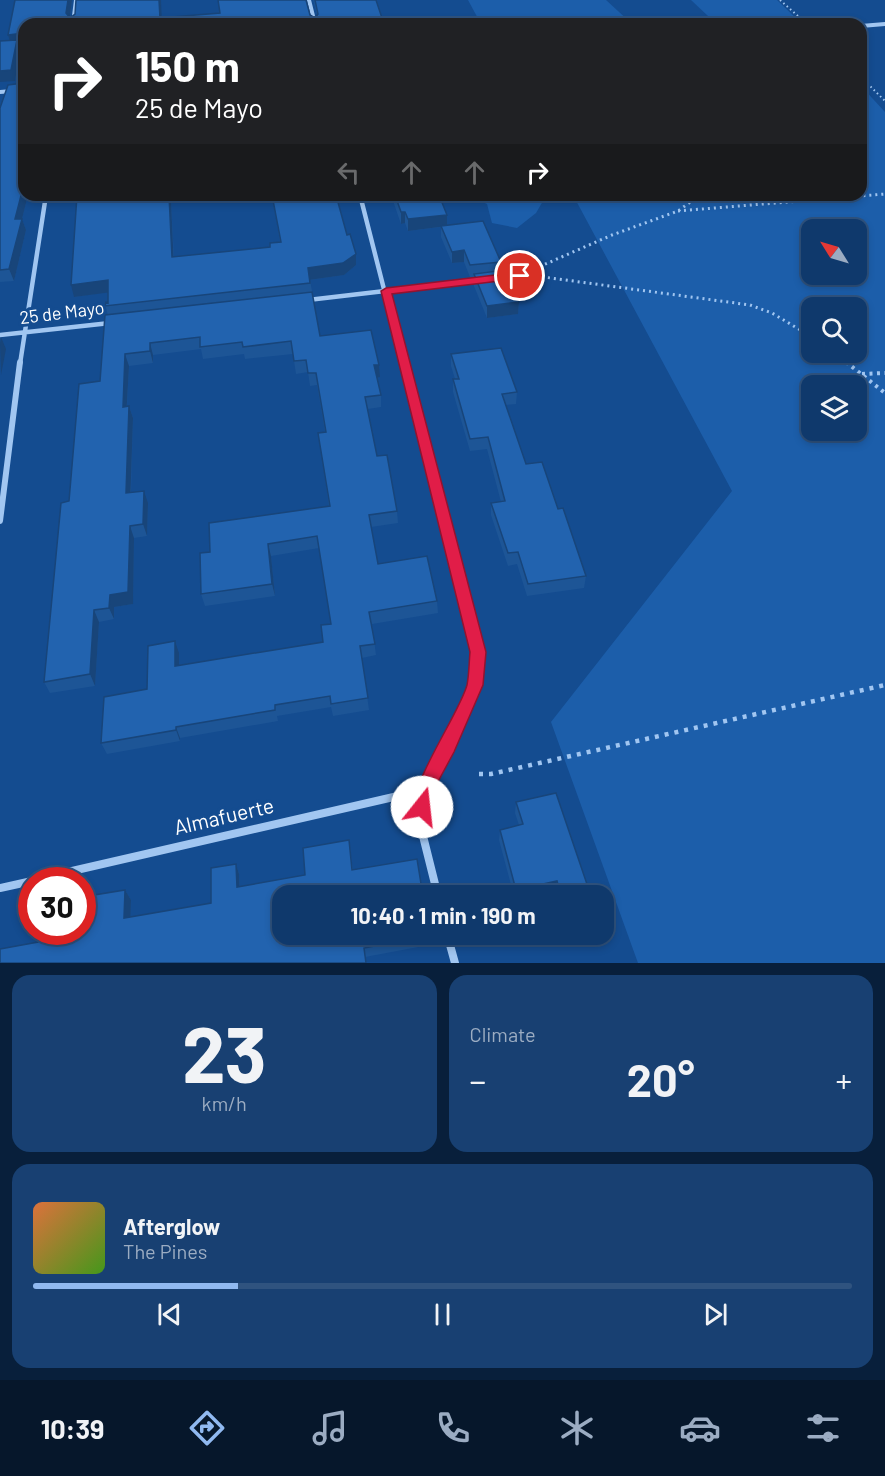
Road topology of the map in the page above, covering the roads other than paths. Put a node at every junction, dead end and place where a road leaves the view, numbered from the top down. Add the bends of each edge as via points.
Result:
1 (76, 0) edge
2 (309, 0) edge
3 (74, 18) edge
4 (314, 18) edge
5 (885, 24) edge
6 (867, 26) edge
7 (18, 90) edge
8 (0, 92) edge
9 (45, 201) edge
10 (362, 201) edge
11 (520, 276) road end
12 (498, 278) edge
13 (486, 280) edge
14 (386, 291) junction
15 (304, 300) edge
16 (117, 322) edge
17 (24, 333) junction
18 (0, 335) edge
19 (0, 521) edge
20 (424, 789) junction
21 (92, 867) edge
22 (18, 884) edge
23 (435, 885) edge
24 (0, 888) edge
25 (450, 945) edge
26 (454, 963) edge

1 - 3 street
2 - 4 street
5 - 6 street
7 - 8 street
9 - 17 street
10 - 14 street
11 - 12 street
13 - 14 street
14 - 15 street
14 - 20 street via 478,652 475,685 448,747
16 - 17 street, 25 de Mayo
17 - 18 street, 25 de Mayo
17 - 19 street
20 - 21 street, Almafuerte
20 - 23 street via 420,824
22 - 24 street, Almafuerte
25 - 26 street

